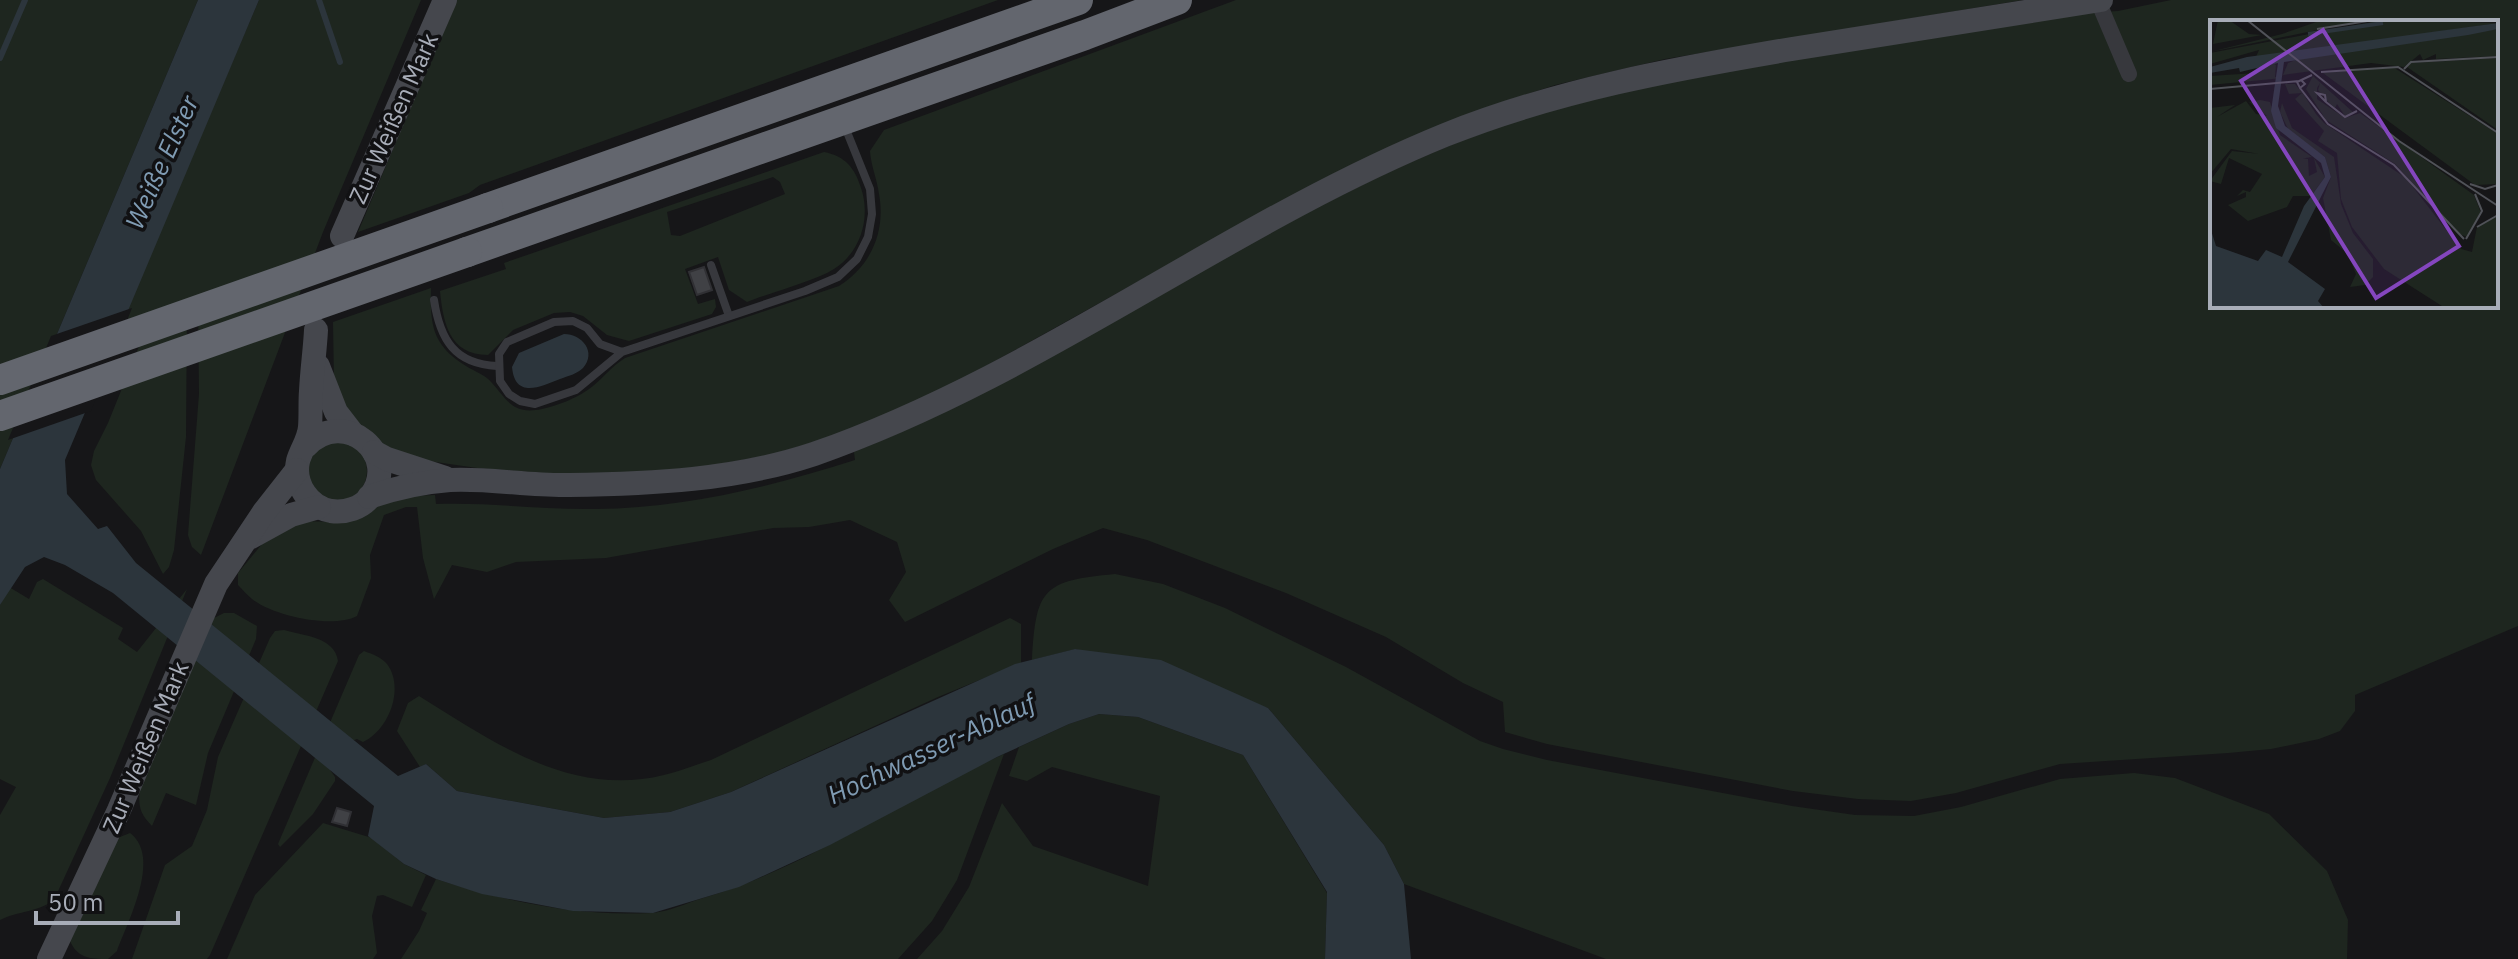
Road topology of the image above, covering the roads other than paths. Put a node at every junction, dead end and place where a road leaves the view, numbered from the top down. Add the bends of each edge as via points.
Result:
1 (445, 0) edge
2 (1078, 0) edge
3 (1177, 0) edge
4 (2099, 0) edge
5 (2129, 74) dead end
6 (841, 119) junction
7 (342, 236) dead end
8 (711, 265) dead end
9 (434, 300) dead end
10 (729, 316) junction
11 (316, 330) dead end
12 (622, 352) junction
13 (315, 357) junction
14 (497, 366) junction
15 (0, 380) edge
16 (0, 416) edge
17 (353, 434) junction
18 (306, 446) junction
19 (374, 452) junction
20 (297, 470) junction
21 (451, 480) junction
22 (369, 497) junction
23 (319, 507) junction
24 (249, 538) junction
25 (49, 959) edge

1 - 7 main road, Zur Weißen Mark
2 - 15 highway, bridge
3 - 6 highway
4 - 5 street
4 - 21 main road via 1669,69 1504,113 1310,198 897,423 808,456 728,475 669,481 567,485
6 - 10 lane via 870,189 868,237 857,259 838,277
6 - 16 highway, bridge
8 - 10 lane
9 - 14 lane via 445,340 461,357
10 - 12 lane
11 - 13 main road, Zur Weißen Mark
12 - 14 lane via 600,344 573,321 554,322 507,342
12 - 14 lane via 576,390 535,404 509,394
13 - 17 main road, Zur Weißen Mark via 336,412
13 - 18 main road, Zur Weißen Mark
17 - 18 main road via 327,432
17 - 19 main road, Zur Weißen Mark
18 - 20 main road, Zur Weißen Mark
19 - 21 main road, Zur Weißen Mark
19 - 22 main road via 378,480
20 - 23 main road via 301,488
20 - 24 main road, Zur Weißen Mark
21 - 22 main road, Zur Weißen Mark
22 - 23 main road, Zur Weißen Mark via 351,510
23 - 24 main road, Zur Weißen Mark via 291,515
24 - 25 main road, Zur Weißen Mark via 216,584

